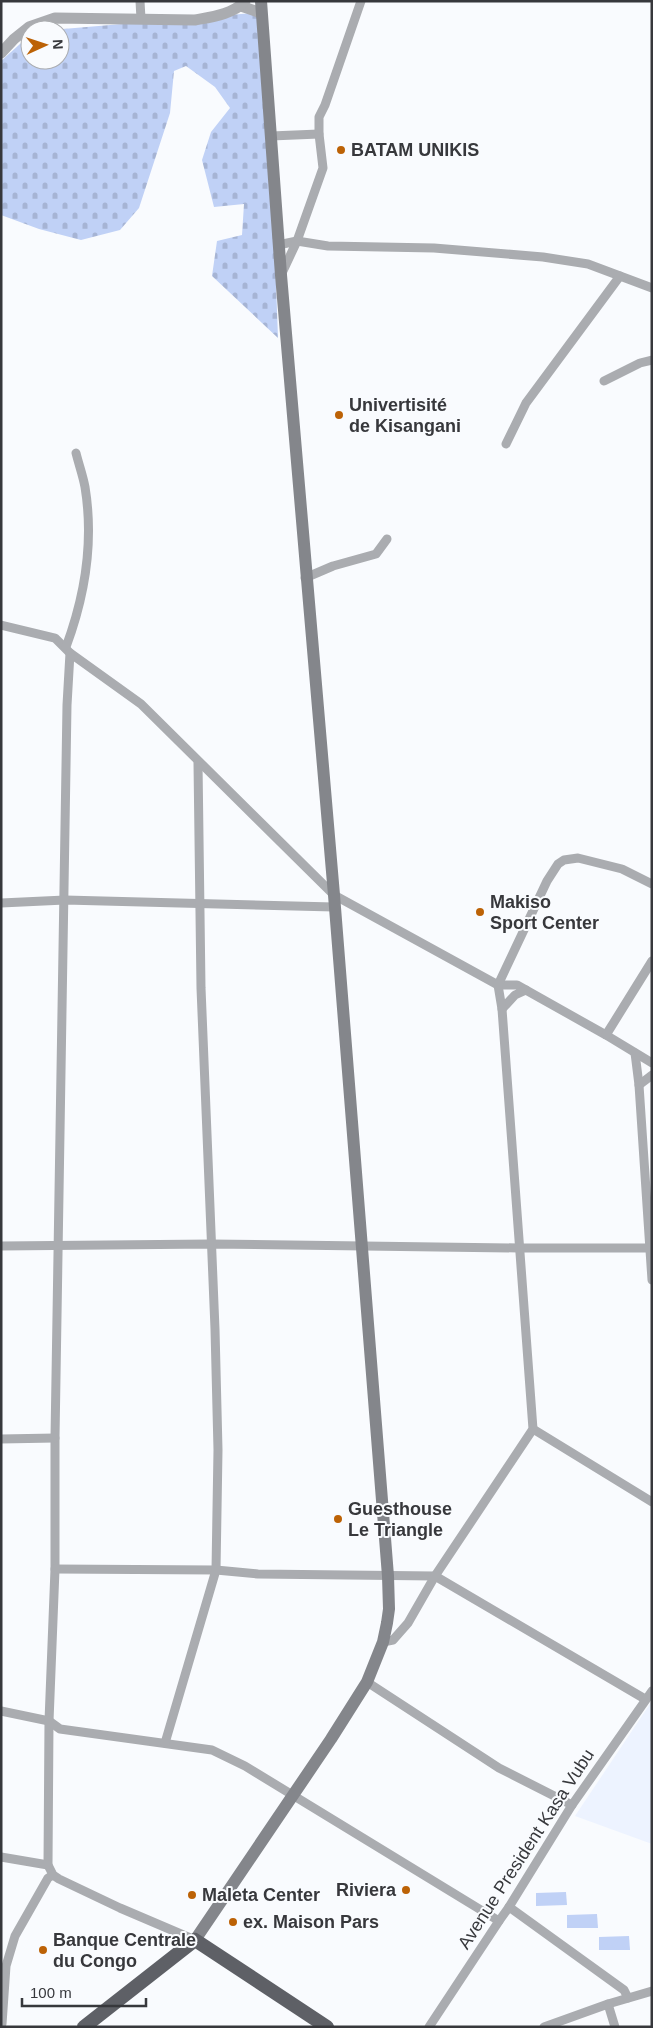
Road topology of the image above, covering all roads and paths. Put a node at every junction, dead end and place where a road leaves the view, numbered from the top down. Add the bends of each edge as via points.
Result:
1 (140, 1) edge
2 (361, 1) edge
3 (243, 4) edge
4 (261, 7) edge
5 (141, 20) junction
6 (1, 53) edge
7 (319, 134) junction
8 (270, 136) junction
9 (297, 241) junction
10 (278, 245) junction
11 (281, 276) junction
12 (620, 276) junction
13 (652, 288) edge
14 (652, 360) edge
15 (604, 381) dead end
16 (506, 444) dead end
17 (76, 454) dead end
18 (386, 540) dead end
19 (306, 578) junction
20 (1, 624) edge
21 (68, 650) junction
22 (198, 763) junction
23 (652, 884) edge
24 (65, 900) junction
25 (334, 901) junction
26 (199, 903) junction
27 (1, 904) edge
28 (651, 963) edge
29 (498, 985) junction
30 (526, 990) junction
31 (502, 1009) junction
32 (606, 1035) junction
33 (634, 1053) junction
34 (652, 1063) edge
35 (652, 1075) edge
36 (639, 1085) junction
37 (211, 1244) junction
38 (1, 1246) edge
39 (59, 1246) junction
40 (361, 1246) junction
41 (519, 1248) junction
42 (651, 1248) edge
43 (652, 1280) edge
44 (533, 1429) junction
45 (54, 1438) junction
46 (1, 1439) edge
47 (652, 1502) edge
48 (55, 1569) junction
49 (216, 1570) junction
50 (388, 1576) junction
51 (435, 1576) junction
52 (382, 1642) junction
53 (367, 1682) junction
54 (648, 1695) edge
55 (1, 1712) edge
56 (49, 1720) junction
57 (165, 1743) junction
58 (292, 1796) junction
59 (572, 1805) junction
60 (1, 1857) edge
61 (48, 1864) junction
62 (53, 1875) junction
63 (509, 1907) junction
64 (498, 1921) junction
65 (195, 1940) junction
66 (652, 1991) edge
67 (628, 1998) junction
68 (608, 2004) junction
69 (2, 2024) edge
70 (84, 2027) edge
71 (327, 2027) edge
72 (429, 2027) edge
73 (544, 2027) edge
74 (615, 2027) edge

1 - 5 street
2 - 7 street via 319,117
3 - 4 street
3 - 5 street via 215,16 195,20
4 - 8 main road
5 - 6 street via 55,18 29,27
7 - 8 street
7 - 9 street via 323,168
8 - 10 main road
9 - 10 street
9 - 11 street
9 - 12 street via 328,246 434,248 543,257 588,264
10 - 11 main road
11 - 19 main road
12 - 13 street
12 - 16 street via 526,403
14 - 15 street
17 - 21 street via 85,487 88,542 86,572
18 - 19 street via 376,554 333,566
19 - 25 main road
20 - 21 street via 55,638
21 - 22 street via 141,704
21 - 24 street
22 - 25 street
22 - 26 street
23 - 29 street via 622,869 578,858 564,860 547,881
24 - 26 street
24 - 27 street
24 - 39 street
25 - 26 street
25 - 29 street
25 - 40 main road
26 - 37 street
28 - 32 street
29 - 30 street via 517,985
29 - 31 street
30 - 31 street via 515,995
30 - 32 street
31 - 41 street
32 - 33 street
33 - 34 street
33 - 36 street
35 - 36 street
36 - 42 street
37 - 39 street
37 - 40 street
37 - 49 street via 217,1441
38 - 39 street
39 - 45 street
40 - 41 street
40 - 50 main road
41 - 42 street
41 - 44 street
42 - 43 street
44 - 47 street
44 - 51 street
45 - 46 street
45 - 48 street
48 - 49 street
48 - 56 street
49 - 50 street via 258,1574
49 - 57 street
50 - 51 street
50 - 52 main road via 389,1609
51 - 52 street via 408,1623 394,1640
51 - 54 street
52 - 53 main road
53 - 58 main road
53 - 59 street via 499,1768
54 - 59 street, Avenue President Kasa Vubu
55 - 56 street
56 - 57 street via 60,1729
56 - 61 street
57 - 58 street via 212,1750 245,1766
58 - 64 street
58 - 65 main road
59 - 63 street, Avenue President Kasa Vubu
60 - 61 street
61 - 62 street
62 - 65 street
62 - 69 street via 48,1878 15,1936 6,1966
63 - 64 street, Avenue President Kasa Vubu
63 - 67 street via 624,1990
64 - 72 street, Avenue President Kasa Vubu
65 - 70 highway
65 - 71 highway
66 - 67 street
67 - 68 street
68 - 73 street
68 - 74 street

